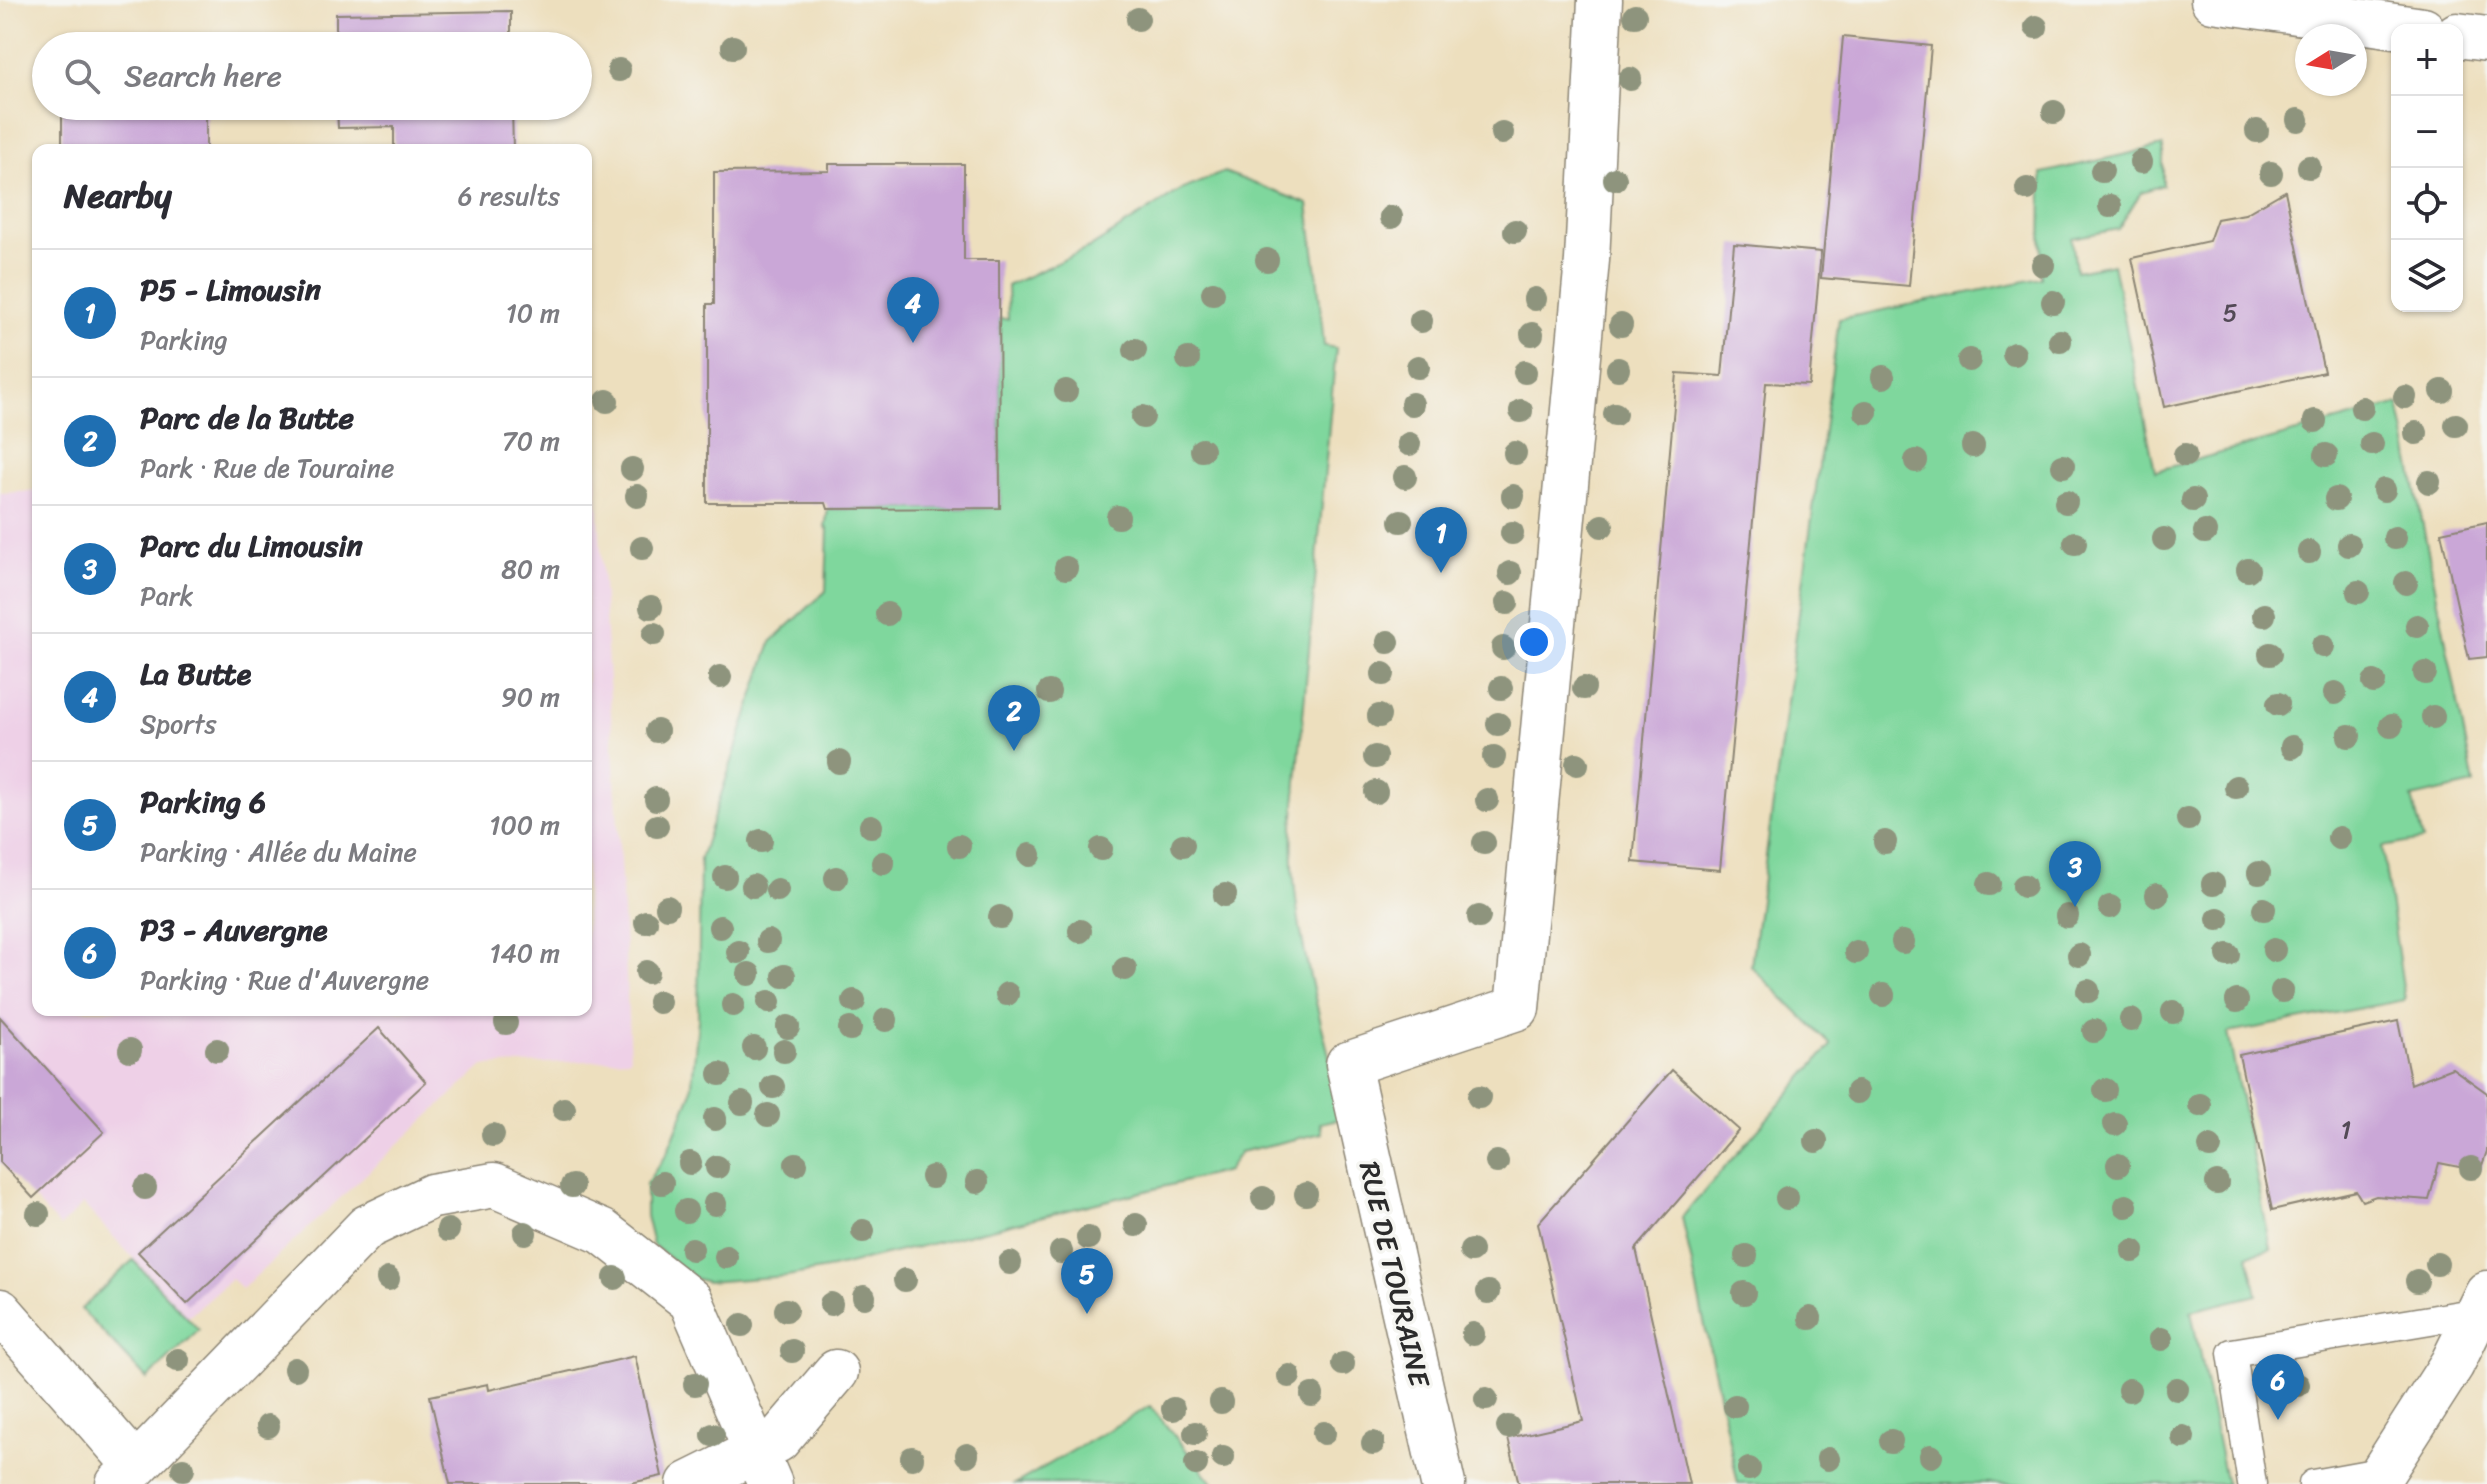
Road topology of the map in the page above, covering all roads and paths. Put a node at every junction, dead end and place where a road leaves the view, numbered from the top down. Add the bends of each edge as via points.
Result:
1 (2213, 0) edge
2 (1599, 4) edge
3 (2391, 25) edge
4 (2463, 36) edge
5 (2487, 39) edge
6 (2482, 1302) edge
7 (0, 1311) edge
8 (836, 1372) dead end
9 (768, 1463) edge
10 (127, 1475) edge
11 (2380, 1478) edge
12 (689, 1484) edge
13 (1443, 1484) edge
14 (2252, 1484) edge
15 (2313, 1484) edge

1 - 3 street
2 - 13 street, RUE DE TOURAINE via 1587,260 1517,1008 1348,1064
4 - 5 street
6 - 11 street via 2452,1364
6 - 14 lane via 2232,1353
7 - 10 street
8 - 9 street
9 - 10 street via 691,1301 603,1232 494,1185 432,1196 367,1227
9 - 12 street
11 - 15 lane

